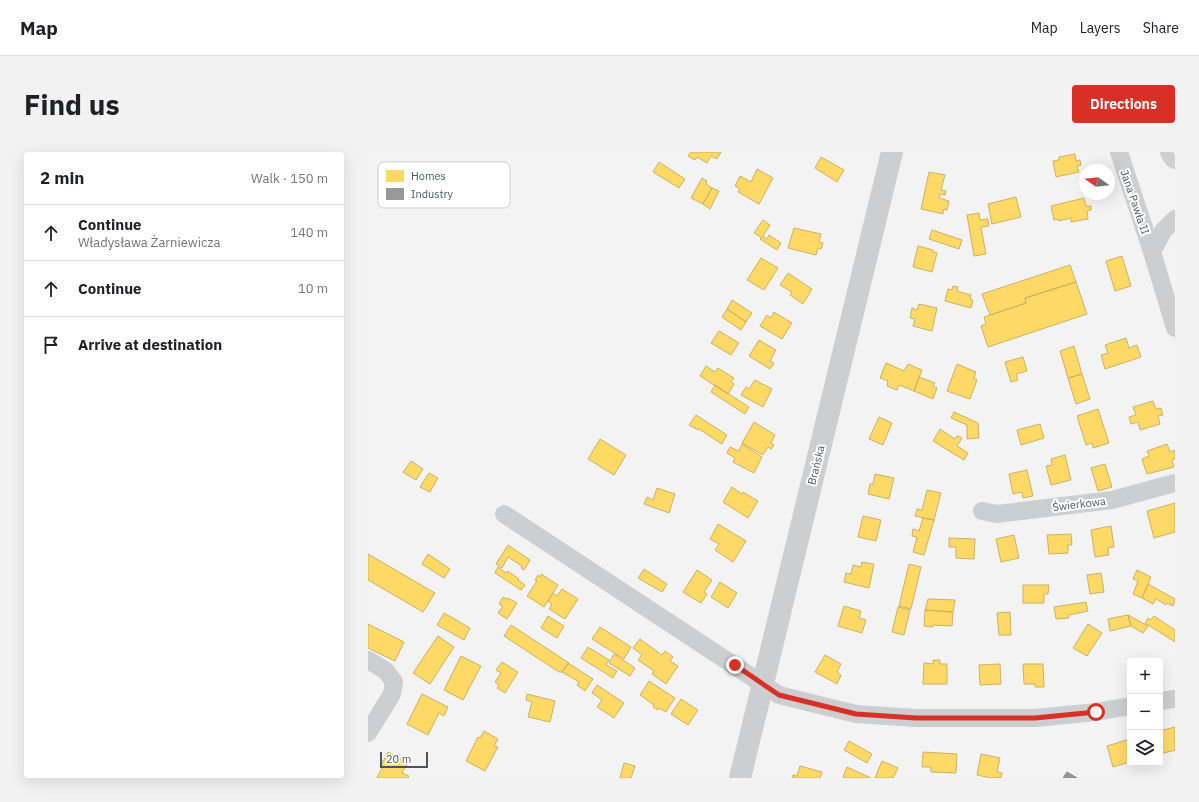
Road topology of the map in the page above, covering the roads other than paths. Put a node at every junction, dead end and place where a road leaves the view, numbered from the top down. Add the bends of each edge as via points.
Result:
1 (892, 152) edge
2 (1118, 152) edge
3 (1171, 152) edge
4 (1175, 158) edge
5 (1175, 219) edge
6 (1152, 252) junction
7 (1175, 328) edge
8 (1175, 483) edge
9 (982, 511) dead end
10 (504, 514) dead end
11 (368, 660) edge
12 (762, 685) junction
13 (1175, 698) edge
14 (1163, 700) edge
15 (1127, 707) edge
16 (368, 733) edge
17 (740, 778) edge

1 - 12 street, Brańska
2 - 6 street, Jana Pawła II
3 - 4 main road
5 - 6 street, Jana Pawła II via 1163,230
6 - 7 street, Jana Pawła II
8 - 9 street, Świerkowa via 1112,500 997,514
10 - 12 street
11 - 16 street via 386,671 394,682 392,694
12 - 15 street via 779,695 856,714 916,718 1035,718
12 - 17 street, Brańska
13 - 14 street

